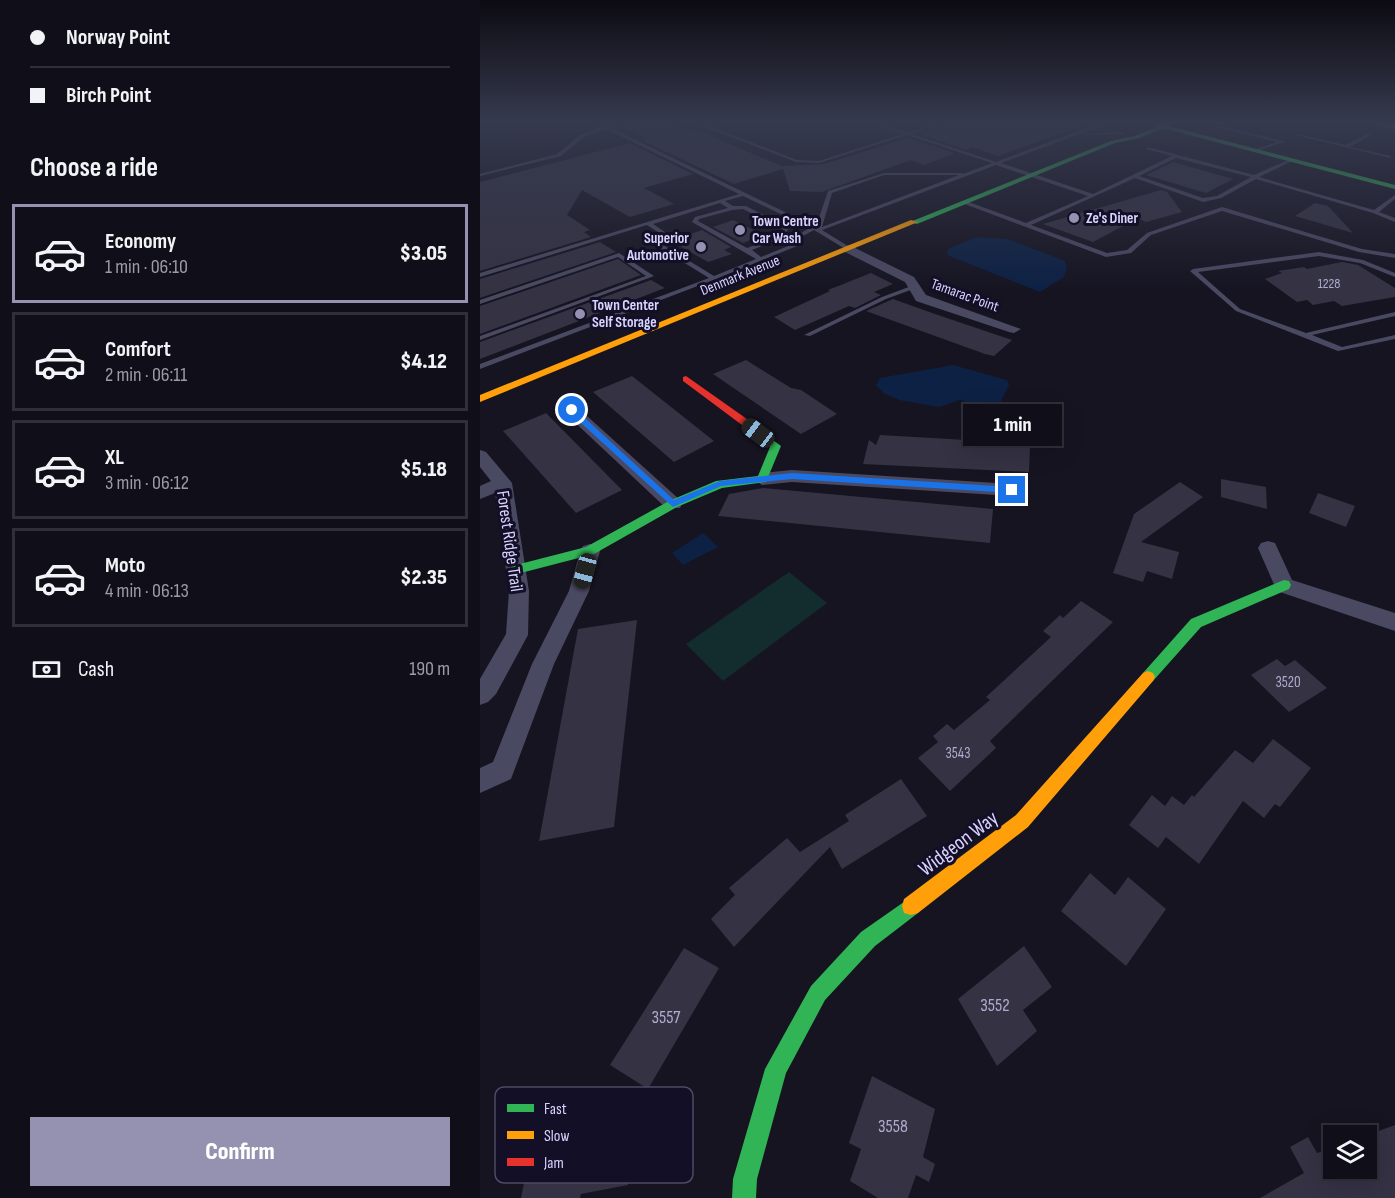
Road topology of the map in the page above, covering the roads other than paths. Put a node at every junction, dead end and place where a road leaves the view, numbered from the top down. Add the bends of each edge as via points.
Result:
1 (713, 179) edge
2 (869, 179) edge
3 (955, 179) edge
4 (1020, 179) edge
5 (1041, 179) edge
6 (1129, 179) edge
7 (1143, 179) edge
8 (1252, 179) edge
9 (1262, 179) edge
10 (1364, 179) edge
11 (1395, 187) edge
12 (744, 194) junction
13 (1093, 196) junction
14 (1395, 197) edge
15 (721, 201) junction
16 (964, 202) junction
17 (732, 208) junction
18 (1375, 212) junction
19 (1395, 220) edge
20 (649, 224) junction
21 (1026, 225) junction
22 (817, 229) junction
23 (849, 249) junction
24 (747, 250) junction
25 (1395, 256) edge
26 (761, 259) junction
27 (480, 275) edge
28 (1395, 275) edge
29 (714, 278) junction
30 (914, 287) junction
31 (480, 302) edge
32 (1395, 314) edge
33 (1014, 329) dead end
34 (808, 335) dead end
35 (1305, 335) junction
36 (480, 338) edge
37 (1395, 338) edge
38 (480, 367) edge
39 (686, 379) dead end
40 (480, 399) edge
41 (572, 410) dead end
42 (480, 456) edge
43 (762, 479) junction
44 (503, 483) junction
45 (1012, 490) dead end
46 (480, 493) edge
47 (673, 504) junction
48 (1268, 548) dead end
49 (590, 551) junction
50 (517, 569) junction
51 (1284, 585) junction
52 (1395, 622) edge
53 (480, 695) edge
54 (480, 781) edge
55 (744, 1198) edge

1 - 12 lane
2 - 22 lane via 830,192
3 - 22 lane
4 - 16 street, Denmark Avenue
5 - 13 lane
6 - 13 lane
7 - 8 lane via 1203,200 1219,197
9 - 18 lane
10 - 11 street
12 - 15 lane
12 - 22 lane
13 - 21 lane
14 - 18 lane
15 - 17 lane
15 - 20 lane
16 - 21 lane
16 - 23 street, Denmark Avenue
17 - 24 lane via 697,218 695,222
17 - 24 lane via 744,207 786,228 780,237
18 - 19 lane
20 - 27 lane
20 - 29 lane via 665,234 651,240
21 - 25 lane via 1106,255 1129,252 1149,234 1222,209 1361,250
22 - 23 lane
22 - 26 lane via 799,236 795,245
23 - 30 street, Tamarac Point via 910,280
23 - 40 street, Denmark Avenue
24 - 26 lane
26 - 29 lane
28 - 35 lane via 1361,261 1319,254 1193,272 1238,310
29 - 38 lane
30 - 33 street, Tamarac Point via 921,298
30 - 34 lane
31 - 36 lane via 619,255 651,276
32 - 35 lane
35 - 37 lane via 1341,349
39 - 43 street via 776,446
41 - 47 street
42 - 44 street, Forest Ridge Trail
43 - 45 street via 792,476
43 - 47 street via 720,484
44 - 46 street
44 - 50 street, Forest Ridge Trail
47 - 49 street
48 - 51 street
49 - 50 street
49 - 54 street via 579,591 543,664 502,770
50 - 53 street, Forest Ridge Trail via 517,635
51 - 52 street
51 - 55 street, Widgeon Way via 1196,623 1022,821 868,939 818,993 776,1069 745,1179

